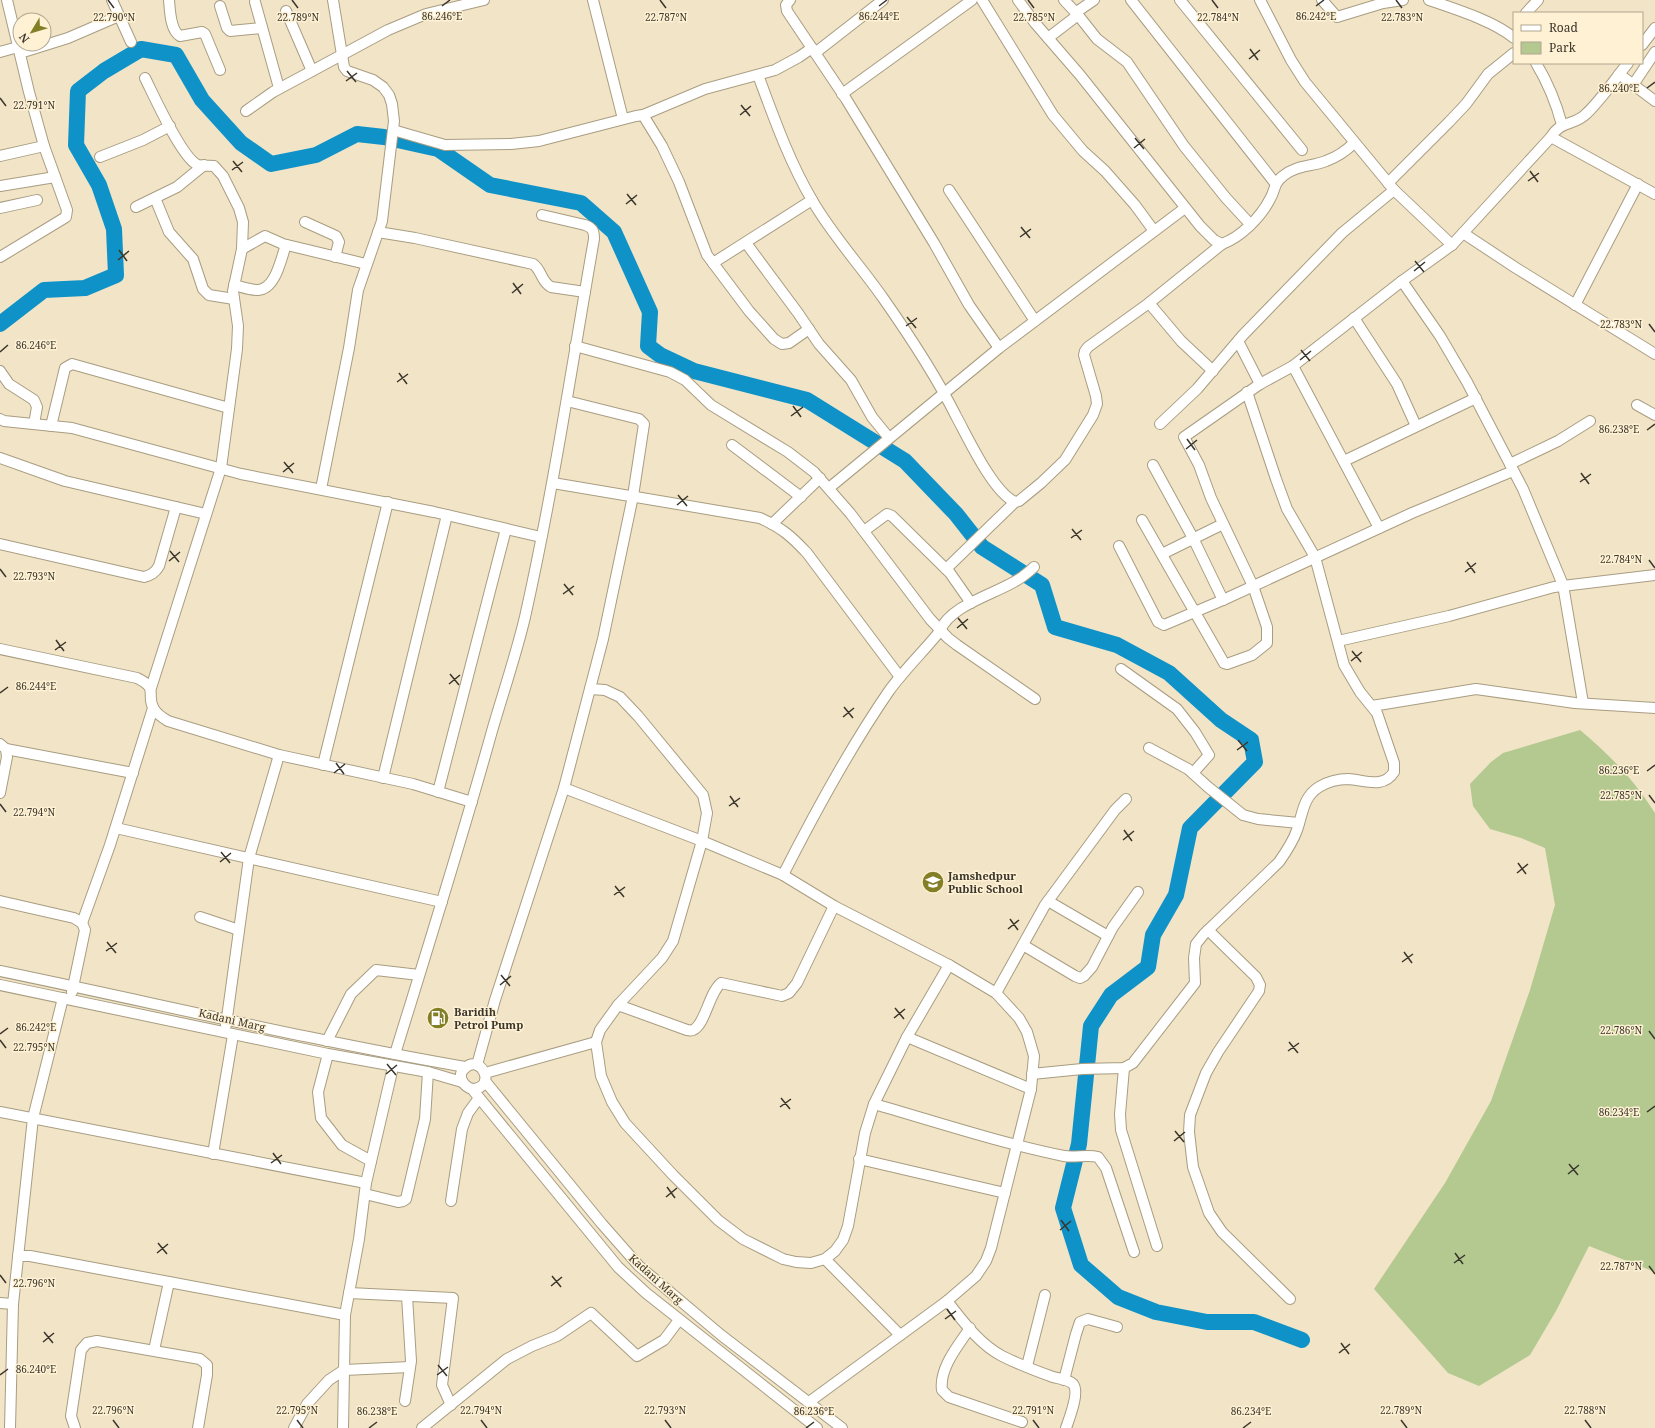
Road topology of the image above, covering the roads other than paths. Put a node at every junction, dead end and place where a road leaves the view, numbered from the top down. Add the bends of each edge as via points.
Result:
1 (7, 0) edge
2 (112, 0) edge
3 (169, 0) edge
4 (333, 0) edge
5 (484, 0) edge
6 (593, 0) edge
7 (790, 0) edge
8 (882, 0) edge
9 (972, 0) edge
10 (982, 0) edge
11 (1018, 0) edge
12 (1064, 0) edge
13 (1094, 0) edge
14 (1131, 0) edge
15 (1180, 0) edge
16 (1260, 0) edge
17 (1322, 0) edge
18 (1403, 0) edge
19 (1429, 0) edge
20 (1538, 0) edge
21 (254, 2) dead end
22 (220, 6) dead end
23 (286, 10) dead end
24 (1527, 12) edge
25 (1078, 15) junction
26 (119, 16) junction
27 (12, 21) edge
28 (262, 28) junction
29 (1655, 28) edge
30 (1512, 32) edge
31 (1048, 38) junction
32 (52, 42) edge
33 (131, 42) dead end
34 (1643, 44) edge
35 (813, 50) junction
36 (12, 51) edge
37 (0, 52) edge
38 (20, 52) edge
39 (1655, 52) edge
40 (1513, 54) edge
41 (341, 56) junction
42 (1537, 64) edge
43 (1627, 64) edge
44 (220, 70) dead end
45 (312, 71) junction
46 (1619, 74) junction
47 (758, 75) junction
48 (145, 78) dead end
49 (1633, 85) junction
50 (279, 88) junction
51 (842, 94) junction
52 (1655, 101) edge
53 (246, 111) dead end
54 (643, 115) junction
55 (623, 119) junction
56 (1562, 125) junction
57 (170, 126) junction
58 (393, 132) junction
59 (1551, 137) junction
60 (1354, 144) junction
61 (44, 146) junction
62 (1302, 150) dead end
63 (0, 156) edge
64 (100, 157) dead end
65 (204, 165) junction
66 (55, 177) junction
67 (1275, 183) junction
68 (1638, 184) junction
69 (0, 186) edge
70 (1391, 186) junction
71 (949, 190) dead end
72 (1655, 194) edge
73 (155, 198) junction
74 (37, 200) dead end
75 (812, 200) junction
76 (136, 207) dead end
77 (0, 208) edge
78 (1185, 208) junction
79 (542, 215) dead end
80 (305, 222) dead end
81 (1250, 224) junction
82 (1154, 231) junction
83 (378, 232) junction
84 (1463, 233) junction
85 (746, 243) junction
86 (286, 244) junction
87 (1222, 244) junction
88 (1452, 245) junction
89 (242, 249) junction
90 (0, 257) edge
91 (335, 257) junction
92 (713, 263) junction
93 (366, 264) junction
94 (1402, 280) junction
95 (234, 285) junction
96 (585, 292) junction
97 (234, 299) junction
98 (1148, 303) junction
99 (1575, 305) junction
100 (1354, 318) junction
101 (1035, 321) junction
102 (809, 329) junction
103 (1238, 342) junction
104 (575, 346) junction
105 (999, 348) junction
106 (1655, 354) edge
107 (1293, 366) junction
108 (0, 371) edge
109 (1213, 371) junction
110 (1260, 384) junction
111 (1247, 392) junction
112 (945, 393) junction
113 (1476, 398) junction
114 (567, 401) junction
115 (1636, 405) dead end
116 (229, 408) junction
117 (1655, 415) edge
118 (0, 419) edge
119 (1590, 421) dead end
120 (34, 424) junction
121 (1160, 424) dead end
122 (51, 426) junction
123 (1416, 426) junction
124 (887, 440) junction
125 (732, 445) dead end
126 (0, 458) edge
127 (1344, 461) junction
128 (1153, 465) dead end
129 (1512, 467) junction
130 (220, 468) junction
131 (820, 478) junction
132 (553, 483) junction
133 (829, 488) junction
134 (321, 489) junction
135 (633, 496) junction
136 (801, 497) junction
137 (388, 502) junction
138 (1016, 502) junction
139 (176, 507) junction
140 (206, 514) junction
141 (447, 515) junction
142 (1142, 520) dead end
143 (772, 524) junction
144 (1223, 524) junction
145 (1379, 528) junction
146 (506, 529) junction
147 (864, 531) junction
148 (541, 537) junction
149 (1193, 538) junction
150 (0, 544) edge
151 (1119, 546) dead end
152 (1162, 554) junction
153 (1314, 557) junction
154 (1034, 567) dead end
155 (946, 569) junction
156 (1655, 576) edge
157 (1563, 585) junction
158 (1253, 586) junction
159 (1223, 600) junction
160 (971, 603) junction
161 (1194, 612) junction
162 (940, 631) junction
163 (1338, 641) junction
164 (0, 650) edge
165 (1121, 669) dead end
166 (900, 677) junction
167 (151, 688) junction
168 (590, 689) junction
169 (1035, 699) dead end
170 (1583, 703) junction
171 (1372, 706) junction
172 (153, 708) junction
173 (1655, 708) edge
174 (3, 747) edge
175 (1149, 748) dead end
176 (279, 754) junction
177 (323, 765) junction
178 (133, 773) junction
179 (1193, 773) junction
180 (383, 778) junction
181 (564, 788) junction
182 (438, 792) junction
183 (0, 793) edge
184 (1126, 799) dead end
185 (472, 802) junction
186 (1299, 823) junction
187 (116, 828) junction
188 (702, 841) junction
189 (249, 858) junction
190 (783, 875) junction
191 (1138, 892) dead end
192 (0, 901) edge
193 (1048, 901) junction
194 (442, 902) junction
195 (834, 906) junction
196 (200, 917) dead end
197 (82, 923) junction
198 (239, 930) junction
199 (1208, 930) junction
200 (1108, 936) junction
201 (1023, 945) junction
202 (949, 965) junction
203 (0, 971) edge
204 (419, 975) junction
205 (0, 985) edge
206 (73, 986) junction
207 (996, 993) junction
208 (67, 999) junction
209 (618, 1005) junction
210 (226, 1018) junction
211 (229, 1034) junction
212 (907, 1037) junction
213 (327, 1041) junction
214 (596, 1042) junction
215 (328, 1054) junction
216 (395, 1054) junction
217 (477, 1065) junction
218 (393, 1066) junction
219 (466, 1067) junction
220 (1124, 1068) junction
221 (428, 1072) junction
222 (1032, 1074) junction
223 (485, 1077) junction
224 (462, 1082) junction
225 (472, 1089) junction
226 (1031, 1089) junction
227 (479, 1098) junction
228 (874, 1104) junction
229 (0, 1112) edge
230 (33, 1118) junction
231 (1018, 1145) junction
232 (213, 1154) junction
233 (859, 1159) junction
234 (371, 1161) junction
235 (366, 1183) junction
236 (1005, 1193) junction
237 (365, 1194) junction
238 (451, 1201) dead end
239 (1157, 1246) dead end
240 (1134, 1252) dead end
241 (18, 1256) junction
242 (825, 1259) junction
243 (170, 1282) junction
244 (349, 1293) junction
245 (1045, 1295) dead end
246 (408, 1296) junction
247 (1290, 1299) dead end
248 (947, 1301) junction
249 (0, 1303) edge
250 (13, 1304) junction
251 (345, 1315) junction
252 (680, 1320) junction
253 (1117, 1327) dead end
254 (970, 1328) junction
255 (900, 1335) junction
256 (154, 1350) junction
257 (1027, 1366) junction
258 (410, 1367) junction
259 (344, 1370) junction
260 (1064, 1380) junction
261 (405, 1402) dead end
262 (808, 1402) junction
263 (451, 1405) junction
264 (1022, 1422) dead end
265 (10, 1428) edge
266 (75, 1428) edge
267 (198, 1428) edge
268 (294, 1428) edge
269 (343, 1428) edge
270 (422, 1428) edge
271 (817, 1428) edge
272 (842, 1428) edge
273 (1066, 1428) edge

1 - 27 street
2 - 26 street
3 - 44 street via 177,34 205,34
4 - 41 street
5 - 41 street via 426,14 388,30
6 - 55 street
7 - 35 street via 786,5 787,11
8 - 35 street
9 - 51 street
10 - 82 street via 1053,116 1135,205
11 - 31 street
12 - 25 street
13 - 25 street via 1078,11
14 - 67 street
15 - 62 street
16 - 60 street via 1298,71
17 - 18 street via 1337,17
19 - 30 street
20 - 24 street
21 - 28 street
22 - 28 street via 230,31
23 - 45 street
25 - 31 street
25 - 81 street via 1091,33 1130,66 1184,146
26 - 32 street via 68,38
26 - 33 street
28 - 50 street
29 - 34 street
31 - 78 street
35 - 47 street via 786,65
35 - 51 street
36 - 37 street
38 - 61 street
39 - 49 street
40 - 70 street via 1488,74 1466,104
41 - 45 street
41 - 58 street via 347,71 373,80 389,94
42 - 56 street via 1556,101
43 - 46 street
45 - 50 street
46 - 49 street
46 - 56 street via 1585,116
47 - 54 street via 705,89
47 - 75 street via 784,144
48 - 57 street
49 - 52 street
50 - 53 street
51 - 105 street via 969,305
54 - 55 street
54 - 92 street via 662,146 702,243
55 - 58 street via 539,141 512,144 445,145
56 - 59 street
57 - 64 street
57 - 65 street via 194,163
58 - 83 street via 382,221
59 - 68 street
59 - 84 street
60 - 67 street via 1342,154 1325,162 1290,171
60 - 70 street
61 - 63 street
61 - 66 street
65 - 73 street via 177,187
65 - 89 street via 214,166 219,170 239,208 243,222
66 - 69 street
66 - 90 street via 67,210 66,217
67 - 81 street via 1271,198
68 - 72 street
68 - 99 street
70 - 88 street
70 - 103 street via 1342,233
71 - 101 street
73 - 76 street
73 - 97 street via 169,232 193,259 205,292 213,296
74 - 77 street
75 - 85 street
75 - 112 street via 883,298
78 - 82 street
78 - 87 street via 1214,240
79 - 96 street via 585,225 594,232
80 - 91 street via 336,236 338,242
81 - 87 street via 1230,241
82 - 101 street
83 - 93 street
83 - 96 street via 533,264 551,287
84 - 88 street
84 - 99 street
85 - 92 street
85 - 102 street
86 - 89 street via 265,236
86 - 91 street
86 - 95 street via 271,284 259,290
87 - 98 street
88 - 94 street
89 - 95 street
91 - 93 street
92 - 102 street via 774,339 785,344
93 - 134 street via 358,290
94 - 100 street
94 - 113 street via 1440,336
95 - 97 street
96 - 104 street
97 - 116 street via 238,326 237,349
98 - 109 street via 1181,341
98 - 138 street via 1085,351 1096,396 1097,404 1093,415 1065,460
99 - 106 street
100 - 107 street
100 - 123 street via 1397,384
101 - 105 street
102 - 124 street via 851,380
103 - 109 street
103 - 110 street
104 - 114 street
104 - 131 street via 670,372 685,380 711,405 788,452
105 - 112 street
107 - 110 street
107 - 127 street
108 - 120 street via 9,384 36,403
109 - 121 street via 1197,390
110 - 111 street
111 - 144 street via 1184,436
111 - 153 street via 1288,509
112 - 124 street
112 - 138 street via 981,461 1003,494
113 - 123 street
113 - 129 street
114 - 132 street
114 - 135 street via 642,421 644,424
115 - 117 street
116 - 122 street via 72,364 65,368
116 - 130 street
118 - 120 street
119 - 129 street
120 - 122 street
122 - 130 street via 106,436
123 - 127 street
124 - 133 street
125 - 136 street
126 - 139 street via 64,481
127 - 145 street
128 - 149 street
129 - 145 street
129 - 157 street
130 - 134 street
130 - 140 street
131 - 133 street
131 - 136 street
132 - 135 street
132 - 148 street
133 - 147 street
134 - 137 street
135 - 143 street via 760,518
135 - 168 street
136 - 143 street
137 - 141 street
137 - 177 street
138 - 155 street
139 - 140 street
139 - 150 street via 159,566 151,576 144,577
140 - 167 street
141 - 146 street
141 - 180 street
142 - 152 street
143 - 166 street via 791,536 807,554
144 - 149 street
144 - 158 street
145 - 153 street
146 - 148 street
146 - 182 street
147 - 155 street via 887,514 910,532
147 - 162 street
148 - 185 street via 524,618
149 - 152 street
149 - 159 street
151 - 161 street via 1161,624
152 - 161 street
153 - 158 street
153 - 163 street
154 - 160 street via 1021,578
155 - 160 street
156 - 157 street
157 - 163 street via 1449,616
157 - 170 street
158 - 159 street
158 - 161 street via 1267,627 1267,643 1252,655 1224,663
159 - 161 street
160 - 162 street via 948,618
162 - 166 street
162 - 169 street
163 - 171 street via 1344,665 1360,692
164 - 167 street via 137,678
165 - 179 street via 1177,709 1202,742 1209,755
166 - 190 street via 854,745 812,817
167 - 172 street
168 - 181 street
168 - 188 street via 605,690 620,697 703,795 707,813
170 - 171 street via 1476,689
170 - 173 street
171 - 186 street via 1377,713 1394,763 1394,772 1386,780 1376,783 1348,779 1320,786 1307,798
172 - 176 street via 168,721
172 - 178 street
174 - 178 street
174 - 183 street via 7,757
175 - 179 street
176 - 177 street
176 - 189 street
177 - 180 street
178 - 187 street
179 - 186 street via 1243,815
180 - 182 street
181 - 188 street
181 - 217 street via 495,1000
182 - 185 street
184 - 193 street via 1115,810
185 - 194 street
186 - 199 street via 1287,851 1279,862
187 - 189 street
187 - 197 street
188 - 190 street
188 - 209 street via 673,941 662,958
189 - 194 street
189 - 198 street
190 - 195 street
191 - 200 street
192 - 197 street via 74,918
193 - 200 street
193 - 201 street
194 - 204 street
195 - 202 street
195 - 209 street via 797,983 789,993 782,996 721,983 712,994 699,1024 693,1030
196 - 198 street
197 - 206 street via 85,930
198 - 210 street
199 - 220 street via 1196,944 1195,982 1133,1063
199 - 247 street via 1256,976 1260,985 1259,991 1206,1072 1190,1115 1193,1166 1203,1199 1215,1223
200 - 201 street via 1092,967 1080,978
201 - 207 street
202 - 207 street
202 - 212 street
203 - 206 street, Kadani Marg
204 - 213 street via 376,970 351,994
204 - 216 street
205 - 208 street, Kadani Marg
206 - 208 street
206 - 210 street, Kadani Marg
207 - 222 street via 1019,1018 1027,1032 1034,1056
208 - 211 street, Kadani Marg
208 - 230 street
209 - 214 street via 600,1030
210 - 211 street
210 - 213 street, Kadani Marg
211 - 215 street, Kadani Marg
211 - 232 street
212 - 226 street
212 - 228 street
213 - 216 street, Kadani Marg
214 - 223 street
214 - 242 street via 602,1076 612,1102 625,1123 718,1220 743,1239 783,1258 811,1263
215 - 218 street, Kadani Marg
215 - 234 street via 318,1092 321,1118 342,1146
216 - 219 street, Kadani Marg
217 - 219 street
217 - 223 street via 481,1066
218 - 221 street, Kadani Marg
218 - 234 street
219 - 224 street via 461,1074
220 - 222 street
220 - 239 street via 1120,1114 1122,1130
221 - 224 street, Kadani Marg
221 - 237 street via 424,1119 406,1199 398,1202
222 - 226 street
223 - 225 street via 480,1087
223 - 262 street, Kadani Marg via 602,1224 639,1266 721,1335
224 - 225 street
225 - 227 street, Kadani Marg
226 - 231 street
227 - 238 street via 468,1113 462,1129
227 - 252 street, Kadani Marg via 618,1267
228 - 231 street
228 - 233 street
229 - 230 street
230 - 232 street
230 - 241 street
231 - 236 street
231 - 240 street via 1066,1156 1098,1157 1106,1168
232 - 235 street
233 - 236 street
233 - 242 street via 848,1226 843,1240
234 - 235 street
235 - 237 street
236 - 248 street via 992,1248 986,1261 976,1276
237 - 244 street
241 - 243 street via 30,1256
241 - 250 street
242 - 255 street
243 - 251 street
243 - 256 street
244 - 246 street
244 - 251 street
245 - 257 street
246 - 258 street
246 - 263 street via 453,1298 442,1385
248 - 254 street
248 - 255 street
249 - 250 street
250 - 265 street
251 - 259 street
252 - 263 street via 664,1340 637,1356 591,1313 557,1336 507,1359
252 - 271 street, Kadani Marg
253 - 260 street via 1088,1319 1080,1322
254 - 257 street via 992,1350
254 - 264 street via 947,1364 942,1379 944,1394
255 - 262 street
256 - 266 street via 97,1341 87,1343 81,1350 71,1416
256 - 267 street via 200,1359 207,1365
257 - 260 street
258 - 259 street
258 - 261 street
259 - 268 street via 329,1380 307,1404
259 - 269 street
260 - 273 street via 1073,1384 1076,1389
262 - 272 street, Kadani Marg
263 - 270 street

